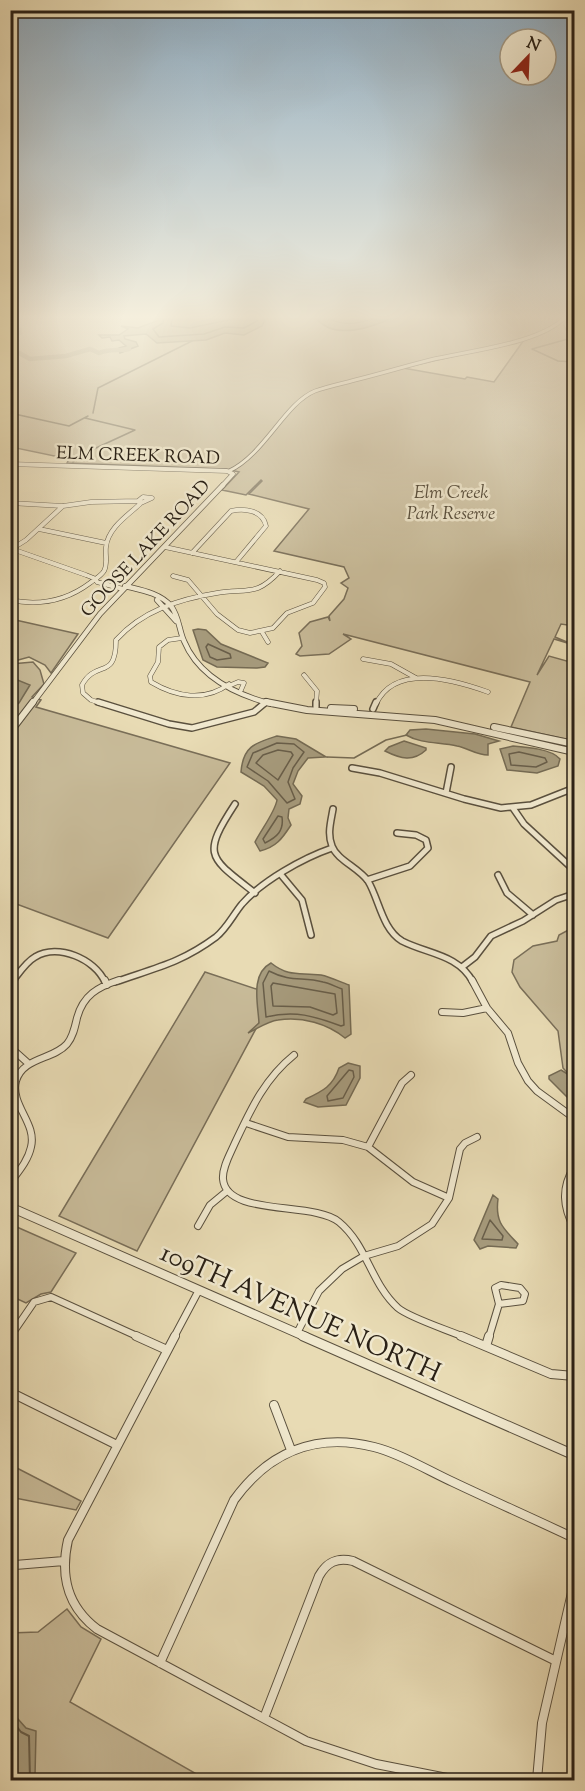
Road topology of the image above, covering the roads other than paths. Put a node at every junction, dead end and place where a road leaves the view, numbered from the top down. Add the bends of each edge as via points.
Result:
1 (305, 399) edge
2 (10, 464) edge
3 (229, 471) junction
4 (139, 502) joint
5 (13, 503) edge
6 (63, 506) junction
7 (10, 508) edge
8 (39, 529) junction
9 (106, 543) junction
10 (165, 547) junction
11 (11, 550) edge
12 (192, 553) junction
13 (236, 562) junction
14 (280, 571) junction
15 (173, 576) dead end
16 (96, 579) junction
17 (317, 580) joint
18 (124, 588) junction
19 (201, 597) junction
20 (10, 600) edge
21 (169, 607) junction
22 (262, 632) junction
23 (182, 638) junction
24 (268, 642) dead end
25 (363, 659) dead end
26 (304, 675) dead end
27 (416, 678) junction
28 (228, 685) junction
29 (488, 692) dead end
30 (267, 701) junction
31 (316, 707) junction
32 (373, 709) junction
33 (10, 732) edge
34 (574, 744) edge
35 (574, 752) edge
36 (451, 767) dead end
37 (352, 768) dead end
38 (574, 788) edge
39 (446, 793) junction
40 (235, 804) dead end
41 (513, 808) junction
42 (333, 809) dead end
43 (397, 833) dead end
44 (332, 848) junction
45 (574, 870) edge
46 (498, 875) dead end
47 (282, 876) junction
48 (367, 879) junction
49 (255, 893) junction
50 (574, 894) edge
51 (533, 915) junction
52 (311, 935) dead end
53 (462, 968) junction
54 (10, 984) edge
55 (107, 986) junction
56 (487, 1008) junction
57 (442, 1012) dead end
58 (10, 1047) edge
59 (294, 1055) dead end
60 (29, 1064) junction
61 (411, 1075) dead end
62 (13, 1096) edge
63 (574, 1118) edge
64 (246, 1123) junction
65 (477, 1137) dead end
66 (368, 1147) junction
67 (574, 1167) edge
68 (10, 1183) edge
69 (227, 1191) junction
70 (449, 1198) junction
71 (10, 1207) edge
72 (198, 1226) dead end
73 (574, 1228) edge
74 (364, 1256) junction
75 (199, 1290) junction
76 (499, 1304) dead end
77 (297, 1333) junction
78 (10, 1337) edge
79 (486, 1346) junction
80 (166, 1350) junction
81 (574, 1376) edge
82 (10, 1392) edge
83 (274, 1405) dead end
84 (117, 1445) junction
85 (291, 1450) junction
86 (574, 1455) edge
87 (574, 1538) edge
88 (64, 1561) junction
89 (15, 1565) dead end
90 (574, 1584) edge
91 (555, 1661) junction
92 (160, 1663) junction
93 (264, 1718) junction
94 (458, 1780) edge
95 (537, 1780) edge

1 - 3 street via 244,464
2 - 3 street, ELM CREEK ROAD
3 - 10 street, GOOSE LAKE ROAD via 232,475
4 - 6 street
4 - 9 street
5 - 6 street
5 - 7 street
6 - 8 street
8 - 9 street
8 - 11 street
9 - 16 street via 106,567
10 - 12 street
10 - 18 street, GOOSE LAKE ROAD
11 - 16 street
12 - 13 street
12 - 13 street via 238,508 259,514 266,526
13 - 14 street
14 - 17 street
14 - 19 street via 257,591
15 - 19 street via 188,580
16 - 18 street
16 - 20 street via 54,601
17 - 22 street via 325,587 313,603 287,613
18 - 21 street
18 - 33 street, GOOSE LAKE ROAD via 93,622
19 - 21 street
19 - 22 street via 238,630
21 - 23 street
21 - 30 street via 138,619 118,637 113,662 83,681 81,689 86,697 192,728 247,714
22 - 24 street
23 - 28 street via 211,678
23 - 28 street via 168,640 159,647 151,682 200,696
25 - 27 street via 390,663
26 - 31 street via 317,691
27 - 29 street via 451,680
27 - 32 street via 387,689
28 - 30 street
28 - 30 street
30 - 31 street
30 - 35 street via 306,710 441,720
31 - 32 street
32 - 34 street via 451,718
36 - 39 street
37 - 39 street via 381,772
38 - 41 street via 535,805
39 - 41 street via 489,806
40 - 49 street via 215,835 212,854
41 - 45 street via 518,818 556,849
42 - 44 street via 329,833
43 - 48 street via 426,840 424,856 416,864
44 - 47 street via 315,854
44 - 48 street
46 - 51 street via 505,891
47 - 49 street
47 - 52 street via 302,900
48 - 53 street via 390,929 401,940 446,957
49 - 55 street via 225,929 183,957
50 - 51 street
51 - 53 street via 491,936
53 - 56 street
54 - 55 street via 31,960 54,951 93,966
55 - 60 street via 83,1002 72,1037 64,1047
56 - 57 street
56 - 63 street via 508,1033 531,1086
58 - 60 street
59 - 64 street via 271,1074
60 - 62 street via 18,1076
61 - 66 street via 402,1083
62 - 68 street via 30,1132 32,1146
64 - 66 street via 288,1137 343,1140
64 - 69 street via 225,1167
65 - 70 street via 460,1149
66 - 70 street via 413,1182
67 - 73 street via 565,1185 564,1201
69 - 72 street via 210,1205
69 - 74 street via 248,1204 326,1214 345,1227
70 - 74 street via 439,1216 422,1233 398,1246
71 - 75 street, 109TH AVENUE NORTH
74 - 77 street via 342,1269 319,1291
74 - 79 street via 382,1291 399,1310
75 - 77 street, 109TH AVENUE NORTH
75 - 80 street
76 - 79 street
77 - 86 street, 109TH AVENUE NORTH
78 - 80 street via 34,1302 45,1298 56,1299
79 - 81 street via 551,1374
80 - 84 street
82 - 84 street
83 - 85 street
84 - 88 street via 73,1528
85 - 87 street via 309,1443 337,1440 376,1447
85 - 92 street via 260,1469 235,1499
88 - 89 street
88 - 92 street via 68,1593 82,1618
90 - 91 street
91 - 93 street via 344,1558 323,1569
91 - 95 street via 542,1723
92 - 93 street
93 - 94 street via 340,1754 412,1773

